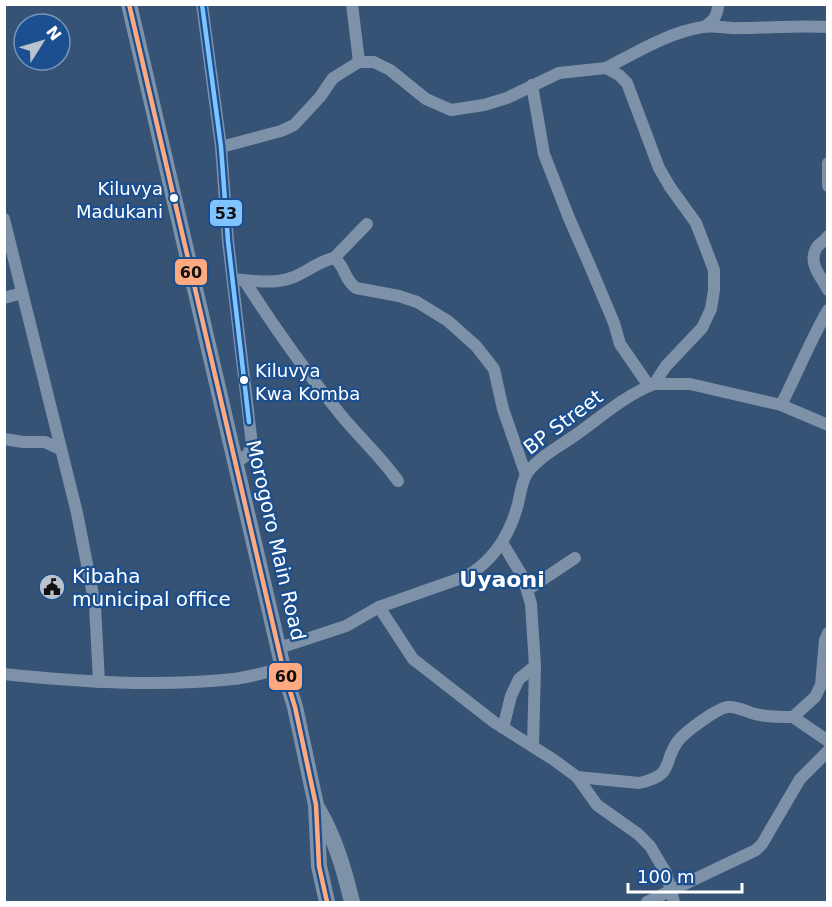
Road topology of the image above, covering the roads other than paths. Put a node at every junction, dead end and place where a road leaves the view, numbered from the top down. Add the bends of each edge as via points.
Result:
1 (129, 4) edge
2 (202, 4) edge
3 (352, 4) edge
4 (718, 4) edge
5 (704, 27) junction
6 (828, 27) edge
7 (359, 62) junction
8 (606, 68) junction
9 (532, 85) junction
10 (221, 147) junction
11 (828, 163) edge
12 (828, 186) edge
13 (367, 224) dead end
14 (5, 225) edge
15 (828, 236) edge
16 (334, 258) junction
17 (239, 280) junction
18 (828, 290) edge
19 (22, 293) junction
20 (4, 298) edge
21 (828, 310) edge
22 (652, 385) junction
23 (781, 405) junction
24 (828, 425) edge
25 (4, 439) edge
26 (60, 449) junction
27 (237, 463) junction
28 (526, 475) junction
29 (399, 481) dead end
30 (502, 544) junction
31 (575, 558) dead end
32 (527, 590) junction
33 (379, 608) junction
34 (828, 633) edge
35 (279, 648) junction
36 (535, 666) junction
37 (284, 668) junction
38 (4, 674) edge
39 (99, 682) junction
40 (793, 717) junction
41 (503, 728) junction
42 (828, 741) edge
43 (533, 746) junction
44 (828, 752) edge
45 (577, 777) junction
46 (316, 805) junction
47 (672, 890) junction
48 (327, 903) edge
49 (352, 903) edge
50 (646, 903) edge
51 (674, 903) edge

1 - 27 highway, Morogoro Main Road
2 - 10 street
3 - 7 street
4 - 5 street via 713,21
5 - 6 street
5 - 8 street via 678,34
7 - 9 street via 374,62 390,70 426,99 451,110 507,98
7 - 10 street via 333,78 294,125
8 - 9 street via 560,74
8 - 22 street via 627,83 659,168 696,224 714,270 711,309 702,328
9 - 22 street via 544,154 565,208 620,344
10 - 17 street via 228,241
11 - 12 street
13 - 16 street
14 - 19 street
15 - 18 street via 813,257 813,265
16 - 17 street via 291,278
16 - 28 street via 356,288 417,302 448,321 476,346 494,369
17 - 27 street via 252,445
17 - 29 street via 342,416
19 - 20 street
19 - 26 street
21 - 23 street
22 - 23 street, BP Street via 690,384
22 - 28 street, BP Street via 624,400 541,459
23 - 24 street, BP Street
25 - 26 street via 45,442
26 - 39 street via 95,605
27 - 35 highway, Morogoro Main Road
28 - 30 street, BP Street
30 - 32 street
30 - 33 street, BP Street via 479,569 466,576
31 - 32 street
32 - 36 street
33 - 35 street, BP Street via 346,626
33 - 41 street via 413,659
34 - 40 street via 821,686 815,698
35 - 37 highway, Morogoro Main Road
36 - 41 street via 519,678
36 - 43 street
37 - 39 street via 235,678
37 - 46 highway, Morogoro Main Road
38 - 39 street
40 - 42 street
40 - 45 street via 722,708 677,742 667,768 649,781
41 - 43 street
43 - 45 street
44 - 47 street via 800,779 756,850
45 - 47 street via 597,805 650,846
46 - 48 highway, Morogoro Main Road via 319,866
46 - 49 highway, Morogoro Main Road via 343,862
47 - 50 street
47 - 51 street

